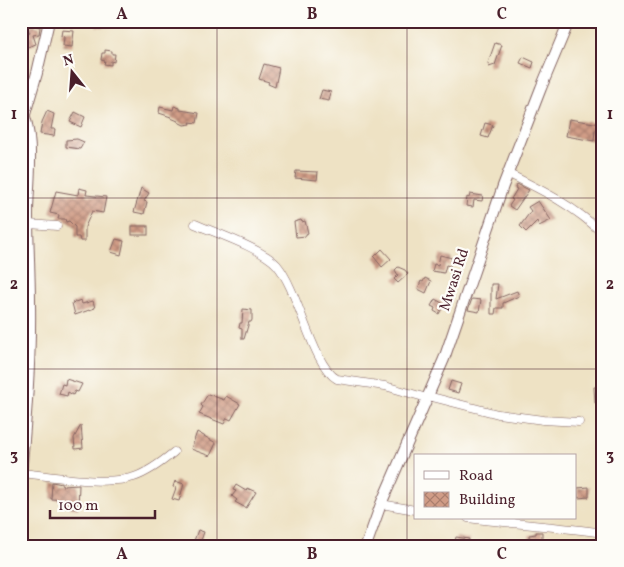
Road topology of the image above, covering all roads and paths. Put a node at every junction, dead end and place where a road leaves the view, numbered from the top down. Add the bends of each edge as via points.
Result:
1 (49, 21) edge
2 (569, 21) edge
3 (23, 110) edge
4 (25, 165) edge
5 (509, 174) junction
6 (28, 224) junction
7 (195, 224) dead end
8 (57, 226) dead end
9 (603, 234) edge
10 (25, 270) edge
11 (428, 397) junction
12 (578, 422) dead end
13 (174, 452) dead end
14 (21, 474) edge
15 (381, 504) junction
16 (414, 510) edge
17 (482, 520) edge
18 (555, 522) edge
19 (603, 533) edge
20 (366, 546) edge

1 - 3 street via 37,73
2 - 5 street, Mwasi Rd
3 - 4 street via 31,145
4 - 6 street
5 - 9 street via 559,201
5 - 11 street, Mwasi Rd
6 - 8 street
6 - 10 street
7 - 11 street via 260,253 277,265 331,376
10 - 14 street via 30,327
11 - 12 street via 498,414
11 - 15 street, Mwasi Rd
13 - 14 street via 144,473 124,479
15 - 16 street
15 - 20 street, Mwasi Rd
17 - 18 street
18 - 19 street

